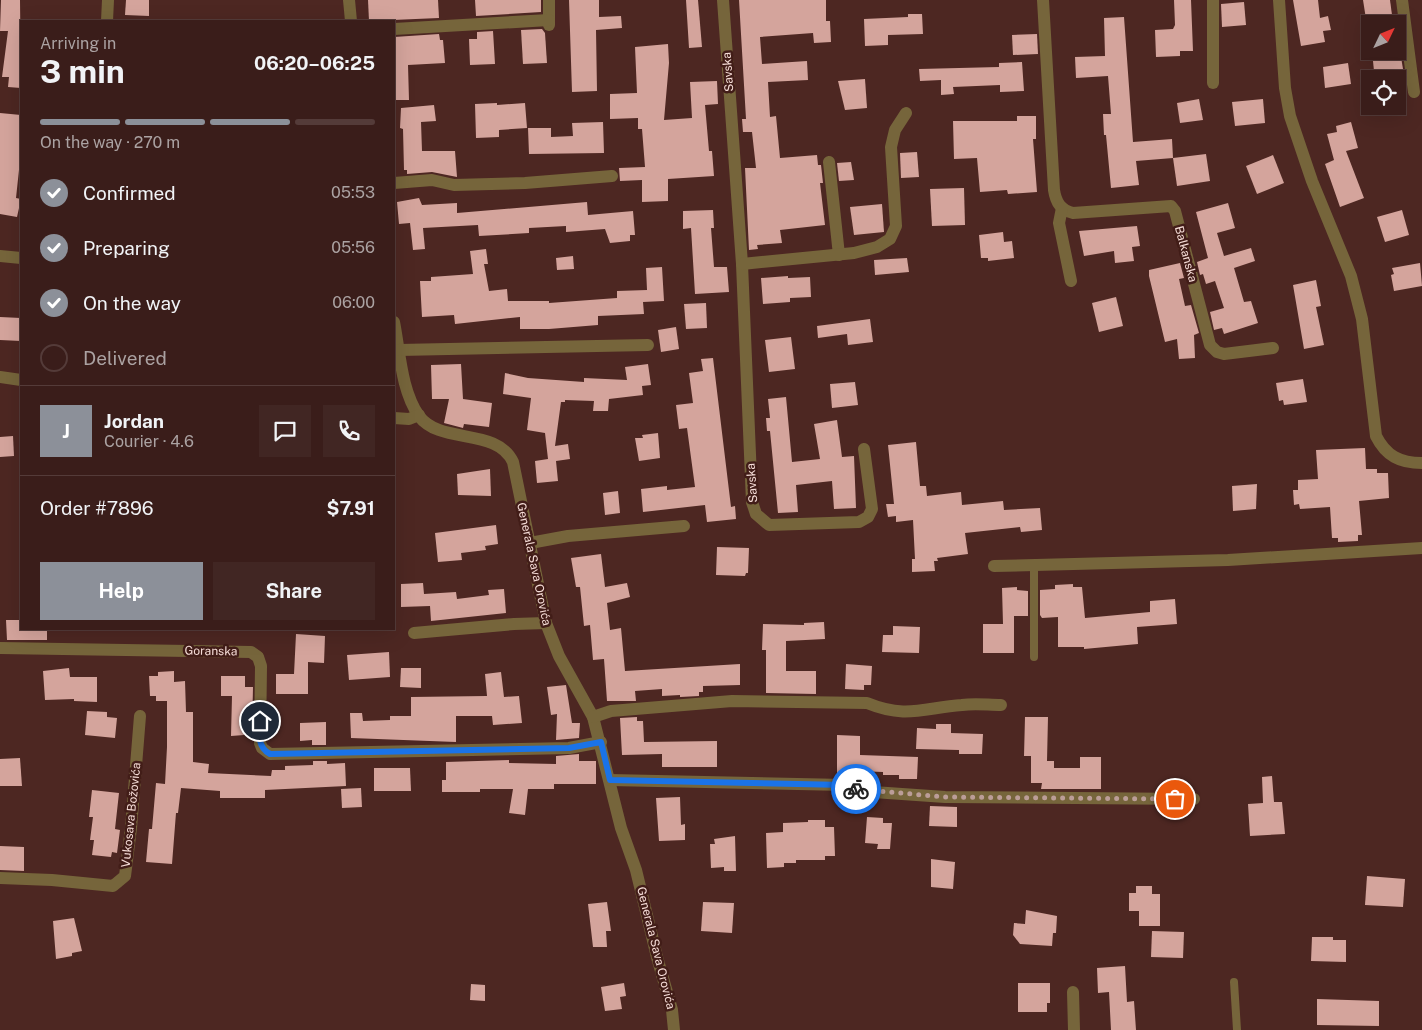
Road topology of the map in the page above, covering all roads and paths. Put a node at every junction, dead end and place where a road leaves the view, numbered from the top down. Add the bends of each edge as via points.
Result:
1 (108, 0) edge
2 (348, 0) edge
3 (549, 0) edge
4 (723, 0) edge
5 (1043, 0) edge
6 (1213, 0) edge
7 (1279, 0) edge
8 (1402, 0) edge
9 (107, 20) edge
10 (351, 20) edge
11 (395, 29) edge
12 (1213, 83) dead end
13 (1414, 92) dead end
14 (906, 113) dead end
15 (829, 162) dead end
16 (612, 176) dead end
17 (395, 183) edge
18 (1062, 208) junction
19 (839, 255) junction
20 (0, 256) edge
21 (20, 258) edge
22 (742, 264) junction
23 (1071, 281) dead end
24 (395, 328) edge
25 (648, 345) dead end
26 (1273, 348) dead end
27 (399, 350) junction
28 (0, 377) edge
29 (20, 380) edge
30 (419, 415) junction
31 (395, 418) edge
32 (864, 449) dead end
33 (1422, 463) edge
34 (684, 526) dead end
35 (530, 543) junction
36 (1422, 548) edge
37 (1034, 565) junction
38 (994, 566) dead end
39 (546, 624) junction
40 (414, 633) dead end
41 (0, 648) edge
42 (1034, 656) dead end
43 (1001, 705) dead end
44 (140, 716) dead end
45 (593, 717) junction
46 (601, 742) junction
47 (610, 780) junction
48 (1194, 799) dead end
49 (0, 878) edge
50 (1234, 982) dead end
51 (1073, 992) dead end
52 (674, 1030) edge
53 (1074, 1030) edge
54 (1237, 1030) edge

1 - 9 street
2 - 10 street
3 - 11 street via 549,23
4 - 22 street, Savska
5 - 18 street via 1054,190
6 - 12 street
7 - 33 street via 1290,116 1353,284 1362,319 1376,436 1390,455 1400,461
8 - 13 street
14 - 19 street via 895,130 891,147 896,226 893,234 877,247
15 - 19 street
16 - 17 street via 525,183 454,185 432,180
18 - 23 street via 1059,223
18 - 26 street, Balkanska via 1082,213 1171,206 1175,211 1210,345 1224,354
19 - 22 street
20 - 21 street
22 - 32 street, Savska via 752,502 756,514 769,526 865,520 872,509
24 - 27 street
25 - 27 street
27 - 30 street via 405,382
28 - 29 street
30 - 31 street via 409,419
30 - 35 street, Generala Sava Orovića via 434,427 506,450 513,462
34 - 35 street via 568,536
35 - 39 street, Generala Sava Orovića
36 - 37 street via 1228,560
37 - 38 street
37 - 42 lane
39 - 40 street
39 - 45 street, Generala Sava Orovića via 559,656
41 - 46 street, Goranska via 251,652 258,657 261,666 260,742 270,754 569,748
43 - 45 street via 962,704 919,713 887,712 867,703 732,701 611,711
44 - 49 street, Vukosava Božovića via 124,876 113,886
45 - 46 street, Generala Sava Orovića
46 - 47 street, Generala Sava Orovića
47 - 48 street via 845,785 860,791 945,797
47 - 52 street, Generala Sava Orovića via 672,1010
50 - 54 lane
51 - 53 street

